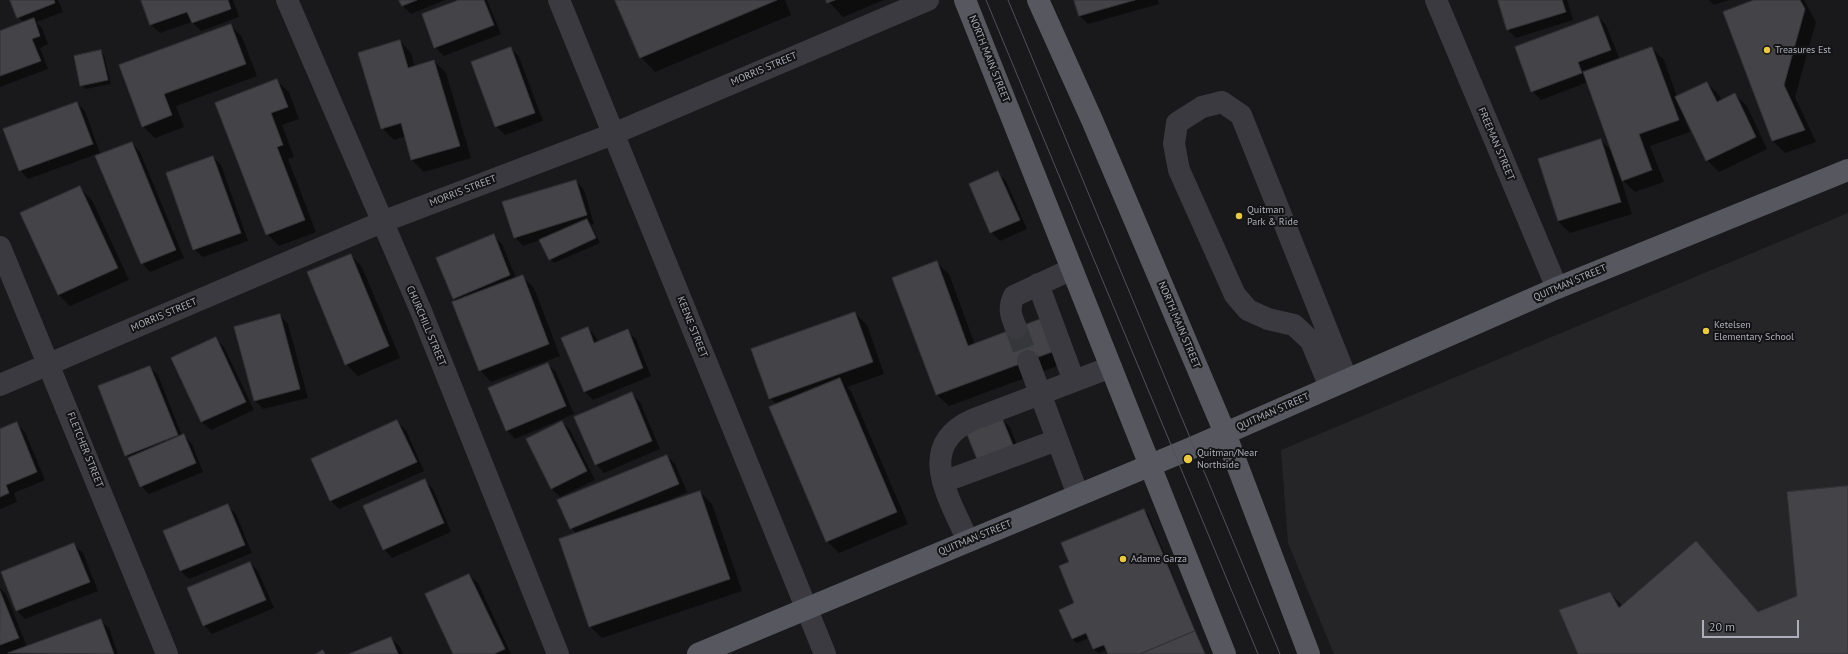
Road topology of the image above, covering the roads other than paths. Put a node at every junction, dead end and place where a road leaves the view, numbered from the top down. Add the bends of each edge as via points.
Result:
1 (287, 0) edge
2 (559, 0) edge
3 (928, 0) edge
4 (966, 0) edge
5 (1038, 0) edge
6 (1436, 0) edge
7 (613, 134) junction
8 (1848, 170) edge
9 (382, 222) junction
10 (0, 247) edge
11 (1072, 269) junction
12 (1038, 284) junction
13 (1557, 288) junction
14 (1016, 328) tunnel mouth
15 (1028, 361) tunnel mouth
16 (49, 364) junction
17 (1111, 367) junction
18 (1074, 381) junction
19 (1338, 384) junction
20 (0, 385) edge
21 (1040, 395) junction
22 (1225, 433) junction
23 (1057, 440) junction
24 (1150, 465) junction
25 (943, 482) junction
26 (1078, 495) junction
27 (968, 541) junction
28 (806, 609) junction
29 (168, 654) edge
30 (558, 654) edge
31 (698, 654) edge
32 (825, 654) edge
33 (1225, 654) edge
34 (1309, 654) edge

1 - 9 street, CHURCHILL STREET
2 - 7 street, KEENE STREET
3 - 7 street, MORRIS STREET
4 - 11 main road, NORTH MAIN STREET
5 - 22 main road, NORTH MAIN STREET
6 - 13 street, FREEMAN STREET
7 - 9 street, MORRIS STREET
7 - 28 street, KEENE STREET
8 - 13 main road, QUITMAN STREET
9 - 16 street, MORRIS STREET
9 - 30 street, CHURCHILL STREET via 421,311
10 - 16 street, FLETCHER STREET
11 - 12 street
11 - 17 main road, NORTH MAIN STREET
12 - 14 street via 1014,296 1010,303 1010,312
12 - 18 street
13 - 19 main road, QUITMAN STREET
15 - 21 street
16 - 20 street, MORRIS STREET
16 - 29 street, FLETCHER STREET
17 - 18 street
17 - 24 main road, NORTH MAIN STREET
18 - 21 street
19 - 19 street via 1241,115 1222,102 1202,107 1177,123 1174,144 1179,170 1234,295 1248,310 1268,319 1294,324 1311,341
19 - 22 main road, QUITMAN STREET
21 - 23 street
21 - 25 street via 972,420 952,433 945,440 940,458
22 - 24 main road, QUITMAN STREET
22 - 34 main road, NORTH MAIN STREET
23 - 25 street
23 - 26 street
24 - 26 main road, QUITMAN STREET
24 - 33 main road, NORTH MAIN STREET
25 - 27 street
26 - 27 main road, QUITMAN STREET
27 - 28 main road, QUITMAN STREET
28 - 31 main road, QUITMAN STREET
28 - 32 street, KEENE STREET

